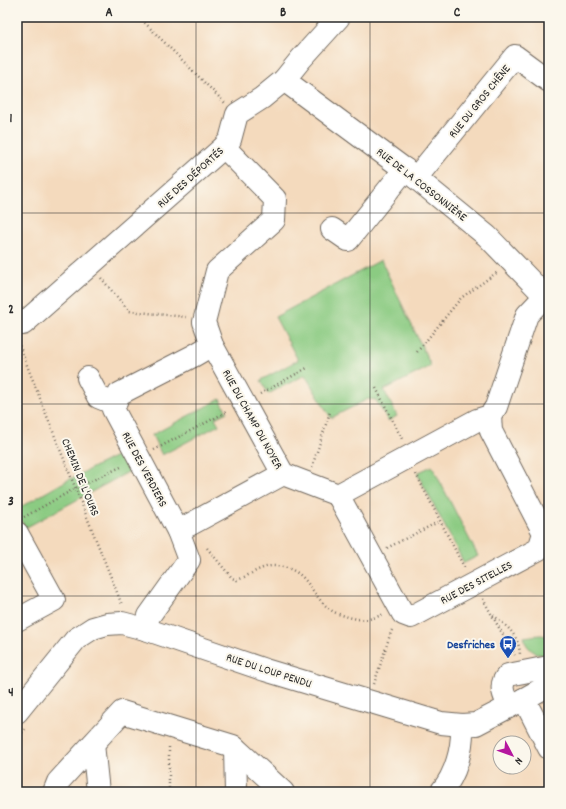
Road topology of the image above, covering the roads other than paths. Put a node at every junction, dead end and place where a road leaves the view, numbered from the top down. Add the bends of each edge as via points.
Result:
1 (339, 17) edge
2 (284, 80) junction
3 (549, 81) edge
4 (224, 147) junction
5 (410, 173) junction
6 (332, 229) dead end
7 (547, 298) edge
8 (20, 331) edge
9 (212, 345) junction
10 (88, 378) dead end
11 (115, 404) junction
12 (490, 416) junction
13 (283, 474) junction
14 (338, 495) junction
15 (20, 525) edge
16 (178, 531) junction
17 (17, 620) edge
18 (145, 629) junction
19 (549, 667) edge
20 (549, 685) edge
21 (516, 703) junction
22 (23, 718) edge
23 (462, 725) junction
24 (93, 744) junction
25 (235, 748) junction
26 (549, 748) edge
27 (54, 792) edge
28 (98, 792) edge
29 (236, 792) edge
30 (284, 792) edge
31 (441, 792) edge

1 - 2 street
2 - 4 street, RUE DES DÉPORTÉS via 237,114 230,140
2 - 5 street, RUE DE LA COSSONNIÈRE
3 - 5 street, RUE DU GROS CHÊNE via 515,56
4 - 8 street, RUE DES DÉPORTÉS
4 - 9 street, RUE DU CHAMP DU NOYER via 275,199 274,220 217,272 204,322
5 - 6 street via 348,240
5 - 7 street, RUE DE LA COSSONNIÈRE via 487,236
7 - 12 street via 527,315 496,407
9 - 11 street via 119,394
9 - 13 street, RUE DU CHAMP DU NOYER
10 - 11 street via 98,397
11 - 16 street, RUE DES VERDIERS via 113,409
12 - 14 street via 477,420
12 - 14 street, RUE DES SITELLES via 491,431 544,533 539,549 411,617 403,614
13 - 14 street, RUE DU CHAMP DU NOYER
13 - 16 street
15 - 17 street via 54,600
16 - 18 street, RUE DES VERDIERS via 189,560 149,616
18 - 22 street, RUE DU LOUP PENDU via 122,623 107,624 93,628 76,639
18 - 23 street, RUE DU LOUP PENDU via 265,670 441,723
19 - 21 street via 523,669 508,675 502,686
20 - 21 street, RUE DU LOUP PENDU
21 - 23 street, RUE DU LOUP PENDU via 476,724
21 - 26 street
23 - 31 street via 462,742 454,771
24 - 25 street via 122,712
24 - 27 street via 58,782
24 - 28 street
25 - 29 street
25 - 30 street

